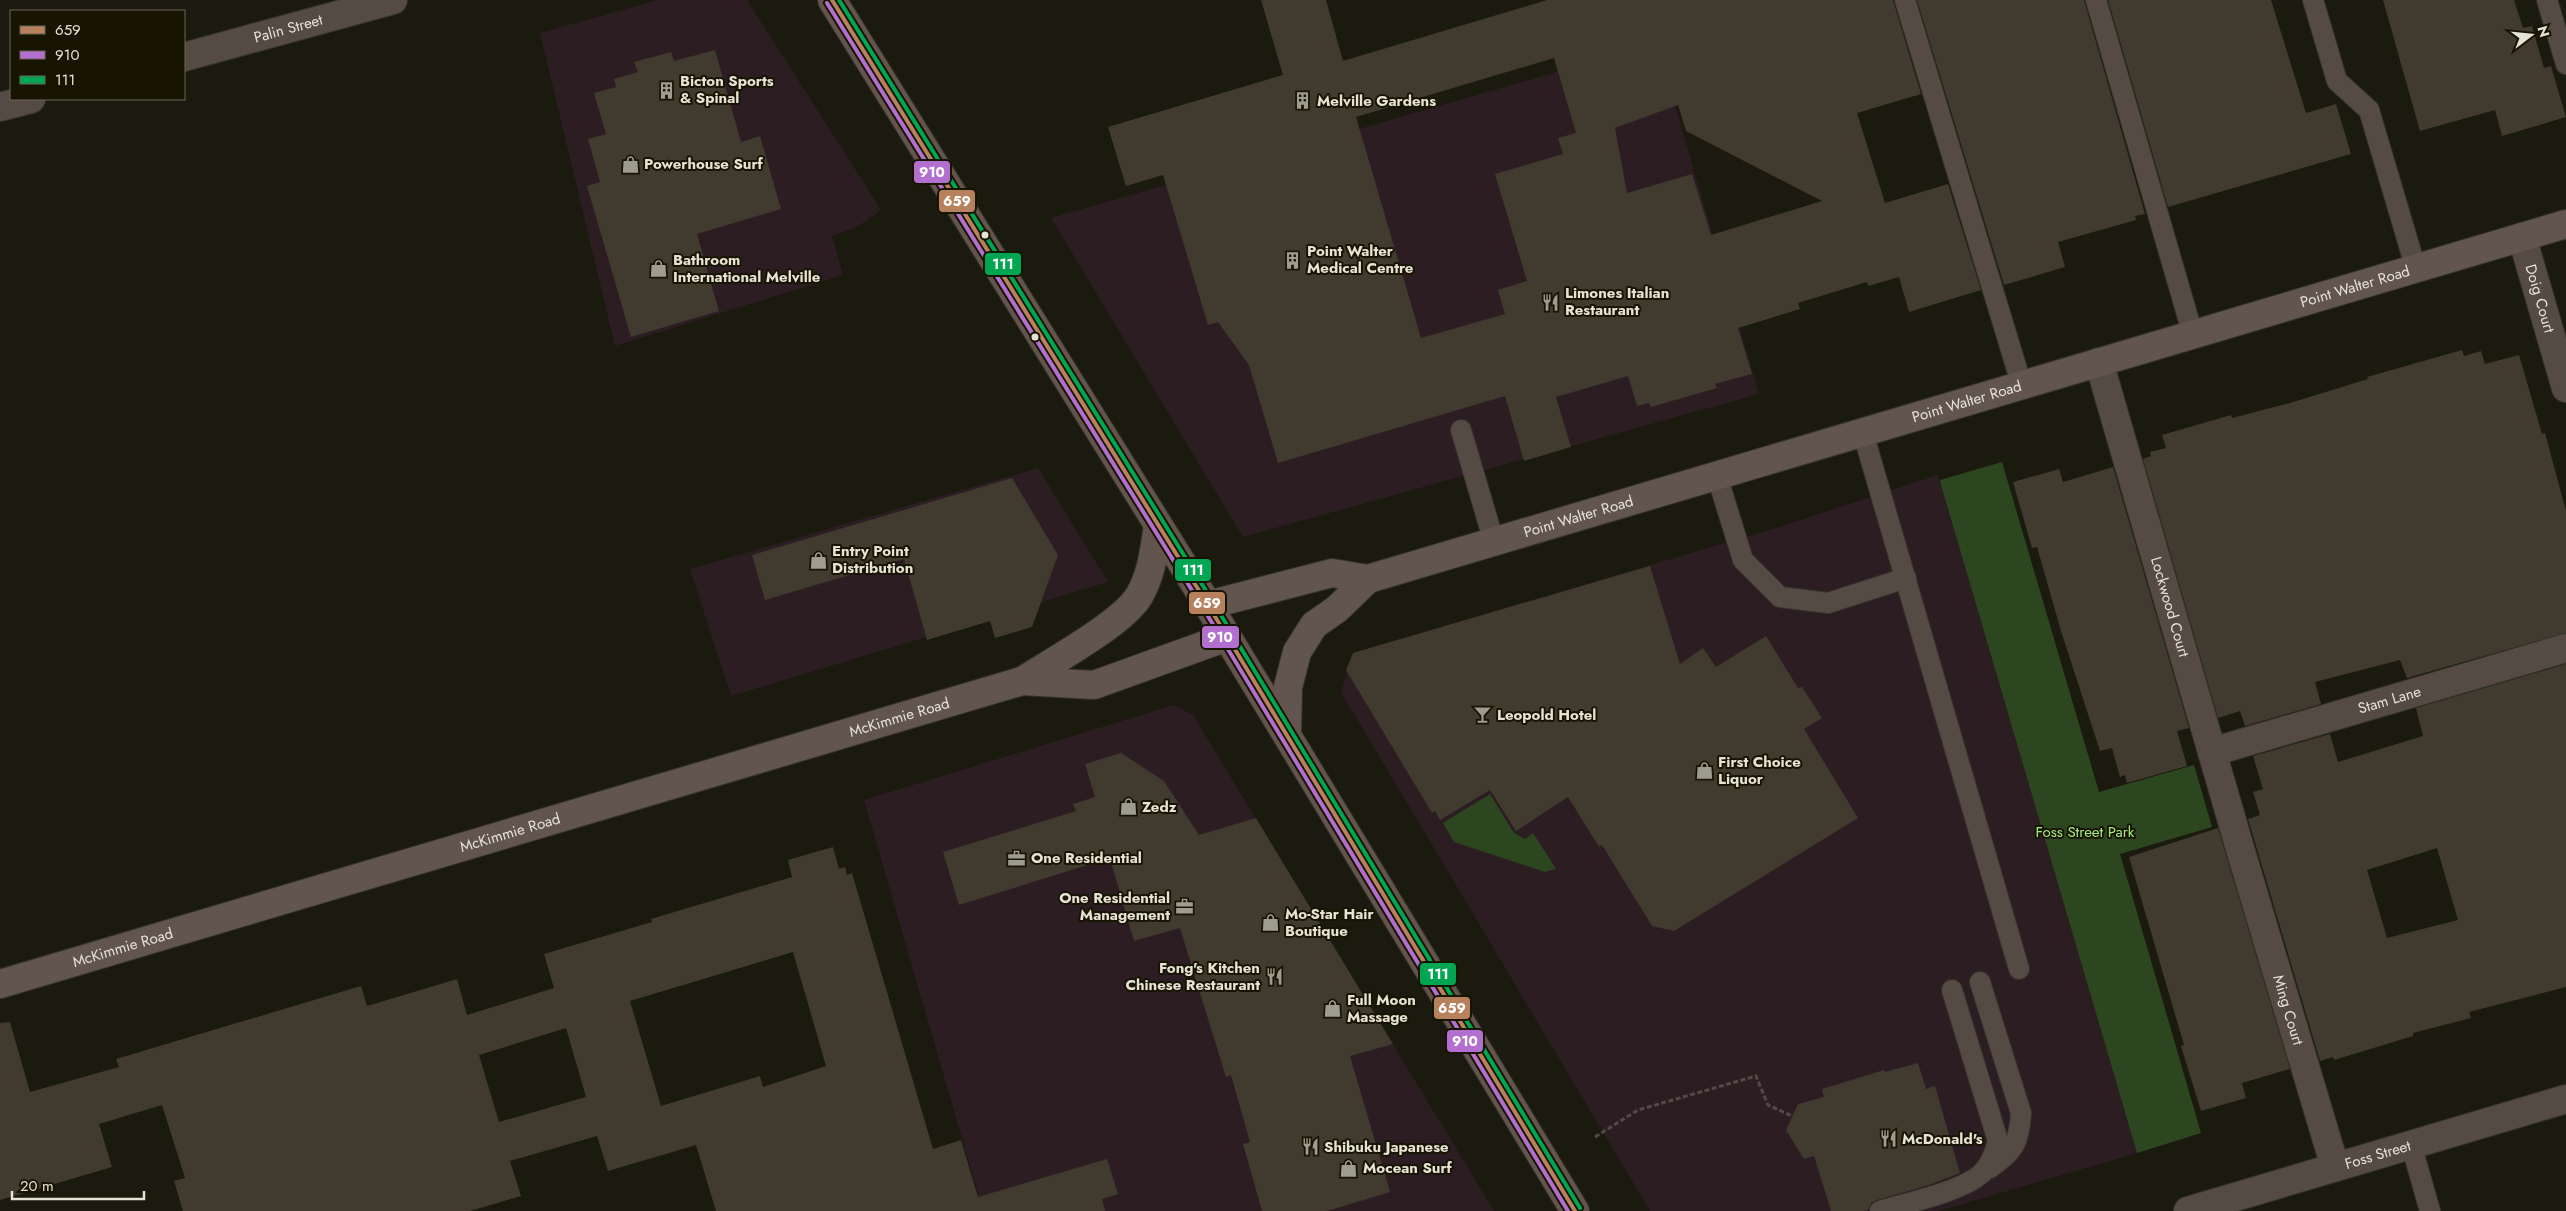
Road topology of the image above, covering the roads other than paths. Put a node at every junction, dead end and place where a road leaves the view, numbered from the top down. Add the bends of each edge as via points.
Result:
1 (393, 0) edge
2 (832, 0) edge
3 (1905, 0) edge
4 (2096, 0) edge
5 (2313, 0) edge
6 (2547, 0) edge
7 (185, 57) edge
8 (2566, 64) edge
9 (27, 100) edge
10 (0, 107) edge
11 (2566, 224) edge
12 (2522, 237) junction
13 (2416, 269) junction
14 (2194, 335) junction
15 (2099, 362) junction
16 (2022, 386) junction
17 (2566, 388) edge
18 (1461, 430) dead end
19 (1863, 432) junction
20 (1717, 476) junction
21 (1158, 526) junction
22 (1494, 542) junction
23 (1906, 578) junction
24 (1368, 579) junction
25 (1208, 605) junction
26 (1227, 637) junction
27 (2566, 648) edge
28 (1022, 681) junction
29 (1287, 734) junction
30 (2212, 752) junction
31 (2241, 852) joint
32 (2019, 969) dead end
33 (1980, 982) dead end
34 (0, 984) edge
35 (1952, 990) dead end
36 (2566, 1099) edge
37 (2411, 1144) junction
38 (2336, 1167) junction
39 (1982, 1174) junction
40 (2195, 1210) edge
41 (1575, 1211) edge
42 (1880, 1211) edge
43 (2430, 1211) edge

1 - 7 street, Palin Street
2 - 21 highway
3 - 16 lane
4 - 14 lane
5 - 13 lane via 2337,81 2369,110
6 - 8 lane
9 - 10 street
11 - 12 main road, Point Walter Road
12 - 13 main road, Point Walter Road
12 - 17 street, Doig Court
13 - 14 main road, Point Walter Road
14 - 15 main road, Point Walter Road
15 - 16 main road, Point Walter Road
15 - 30 street, Lockwood Court
16 - 19 main road, Point Walter Road
18 - 22 lane
19 - 20 main road, Point Walter Road
19 - 23 lane
20 - 22 main road, Point Walter Road
20 - 23 lane via 1743,560 1780,597 1828,603
21 - 25 highway
21 - 28 main road, McKimmie Road via 1152,567 1139,597 1122,616
22 - 24 main road, Point Walter Road
23 - 32 lane
24 - 25 main road, Point Walter Road via 1332,572
24 - 29 main road, Point Walter Road via 1337,609 1314,625 1297,652 1288,687
25 - 26 highway
26 - 28 main road, McKimmie Road via 1094,685
26 - 29 highway
27 - 30 street, Stam Lane
28 - 34 main road, McKimmie Road
29 - 41 highway
30 - 31 street, Lockwood Court
31 - 38 street, Ming Court
33 - 39 lane via 2021,1113 2020,1136 2014,1148
35 - 39 lane via 1998,1140 1995,1156
36 - 37 street, Foss Street
37 - 38 street, Foss Street
37 - 43 lane
38 - 40 street, Foss Street
39 - 42 lane via 1966,1184

